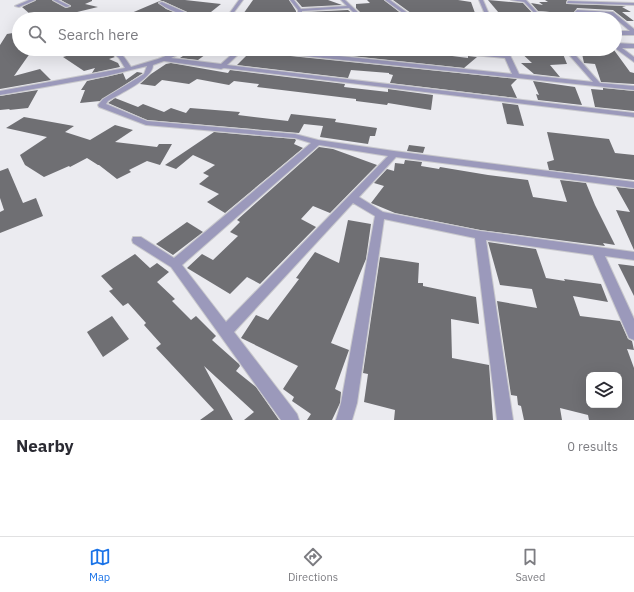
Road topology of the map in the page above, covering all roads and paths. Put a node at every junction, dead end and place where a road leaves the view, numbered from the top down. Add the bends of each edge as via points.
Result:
1 (33, 0) edge
2 (55, 0) edge
3 (241, 0) edge
4 (292, 0) edge
5 (342, 0) edge
6 (386, 0) edge
7 (481, 0) edge
8 (513, 0) edge
9 (524, 0) edge
10 (599, 0) edge
11 (567, 1) edge
12 (161, 3) dead end
13 (604, 4) junction
14 (634, 4) edge
15 (18, 6) dead end
16 (68, 6) dead end
17 (351, 7) junction
18 (300, 10) joint
19 (577, 11) joint
20 (177, 12) edge
21 (232, 12) edge
22 (356, 12) edge
23 (404, 12) edge
24 (486, 12) edge
25 (534, 12) edge
26 (611, 12) edge
27 (622, 22) edge
28 (622, 33) edge
29 (634, 33) edge
30 (622, 45) edge
31 (634, 46) edge
32 (622, 50) edge
33 (120, 56) edge
34 (171, 56) edge
35 (233, 56) edge
36 (326, 56) edge
37 (498, 56) edge
38 (573, 56) edge
39 (508, 57) joint
40 (164, 59) junction
41 (634, 60) edge
42 (150, 64) junction
43 (221, 67) junction
44 (129, 70) junction
45 (516, 75) junction
46 (598, 84) junction
47 (634, 88) edge
48 (0, 93) edge
49 (634, 115) edge
50 (317, 142) junction
51 (394, 154) junction
52 (634, 185) edge
53 (353, 198) junction
54 (380, 215) junction
55 (480, 235) junction
56 (137, 240) dead end
57 (597, 251) junction
58 (634, 256) edge
59 (175, 264) junction
60 (226, 332) junction
61 (634, 334) edge
62 (291, 420) edge
63 (344, 420) edge
64 (505, 420) edge

1 - 15 street
2 - 16 street
3 - 21 street
4 - 18 street
5 - 17 street
6 - 23 street
7 - 24 street
8 - 9 street
9 - 25 street
10 - 13 street
11 - 13 street
11 - 19 street
12 - 20 street
13 - 14 street
17 - 18 street
17 - 22 street
19 - 26 street
27 - 29 street
28 - 29 street
30 - 31 street
32 - 41 street
33 - 44 street
34 - 40 street
35 - 43 street
36 - 45 street
37 - 39 street
38 - 46 street
39 - 45 street
40 - 42 street
40 - 43 street
42 - 44 street
42 - 50 street via 146,75 105,100 102,105 146,123 295,136
43 - 49 street
44 - 48 street
45 - 46 street
46 - 47 street
50 - 51 street
50 - 59 street
51 - 52 street
51 - 53 street
53 - 54 street
53 - 60 street
54 - 55 street
54 - 63 street via 350,403
55 - 57 street
55 - 64 street
56 - 59 street
57 - 58 street
57 - 61 street
59 - 60 street
60 - 62 street

